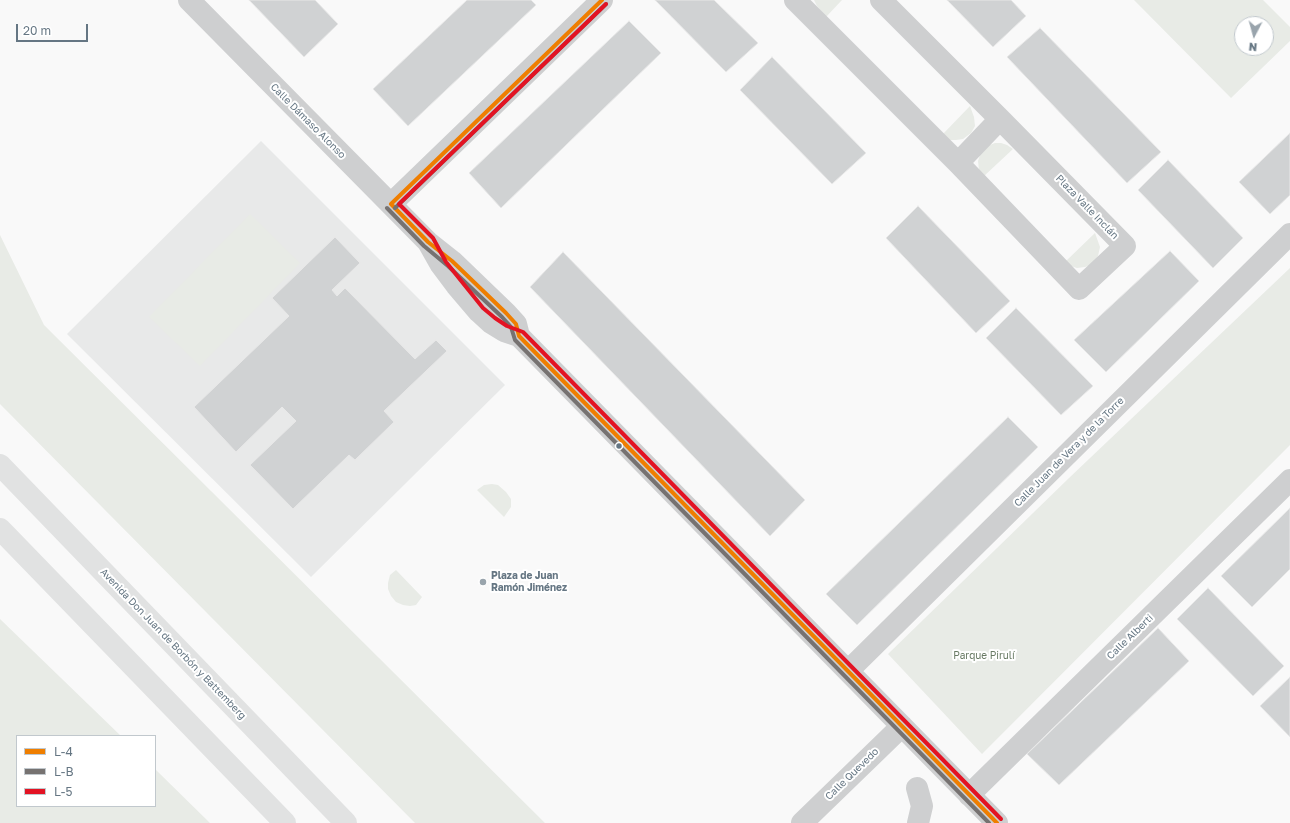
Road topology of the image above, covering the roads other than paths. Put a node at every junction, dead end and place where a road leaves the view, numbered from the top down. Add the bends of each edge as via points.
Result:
1 (189, 0) edge
2 (602, 0) edge
3 (795, 0) edge
4 (881, 0) edge
5 (1000, 118) junction
6 (958, 163) junction
7 (391, 204) junction
8 (1290, 234) edge
9 (0, 465) edge
10 (1290, 480) edge
11 (0, 529) edge
12 (848, 671) junction
13 (902, 726) junction
14 (917, 788) dead end
15 (969, 795) junction
16 (285, 823) edge
17 (346, 823) edge
18 (802, 823) edge
19 (918, 823) edge
20 (997, 823) edge

1 - 7 street, Calle Dámaso Alonso
2 - 7 street
3 - 6 street, Plaza Valle Inclán
4 - 5 street, Plaza Valle Inclán
5 - 6 street
5 - 6 street, Plaza Valle Inclán via 1125,246 1079,289
7 - 12 street, Calle Dámaso Alonso via 428,242 452,260 506,313 516,324 519,336
8 - 12 street, Calle Juan de Vera y de la Torre
9 - 17 main road, Avenida Don Juan de Borbón y Battemberg
10 - 15 street, Calle Alberti
11 - 16 main road
12 - 13 street, Calle Dámaso Alonso
13 - 15 street, Calle Dámaso Alonso
13 - 18 street, Calle Quevedo
14 - 19 street via 922,806
15 - 20 street, Calle Dámaso Alonso

